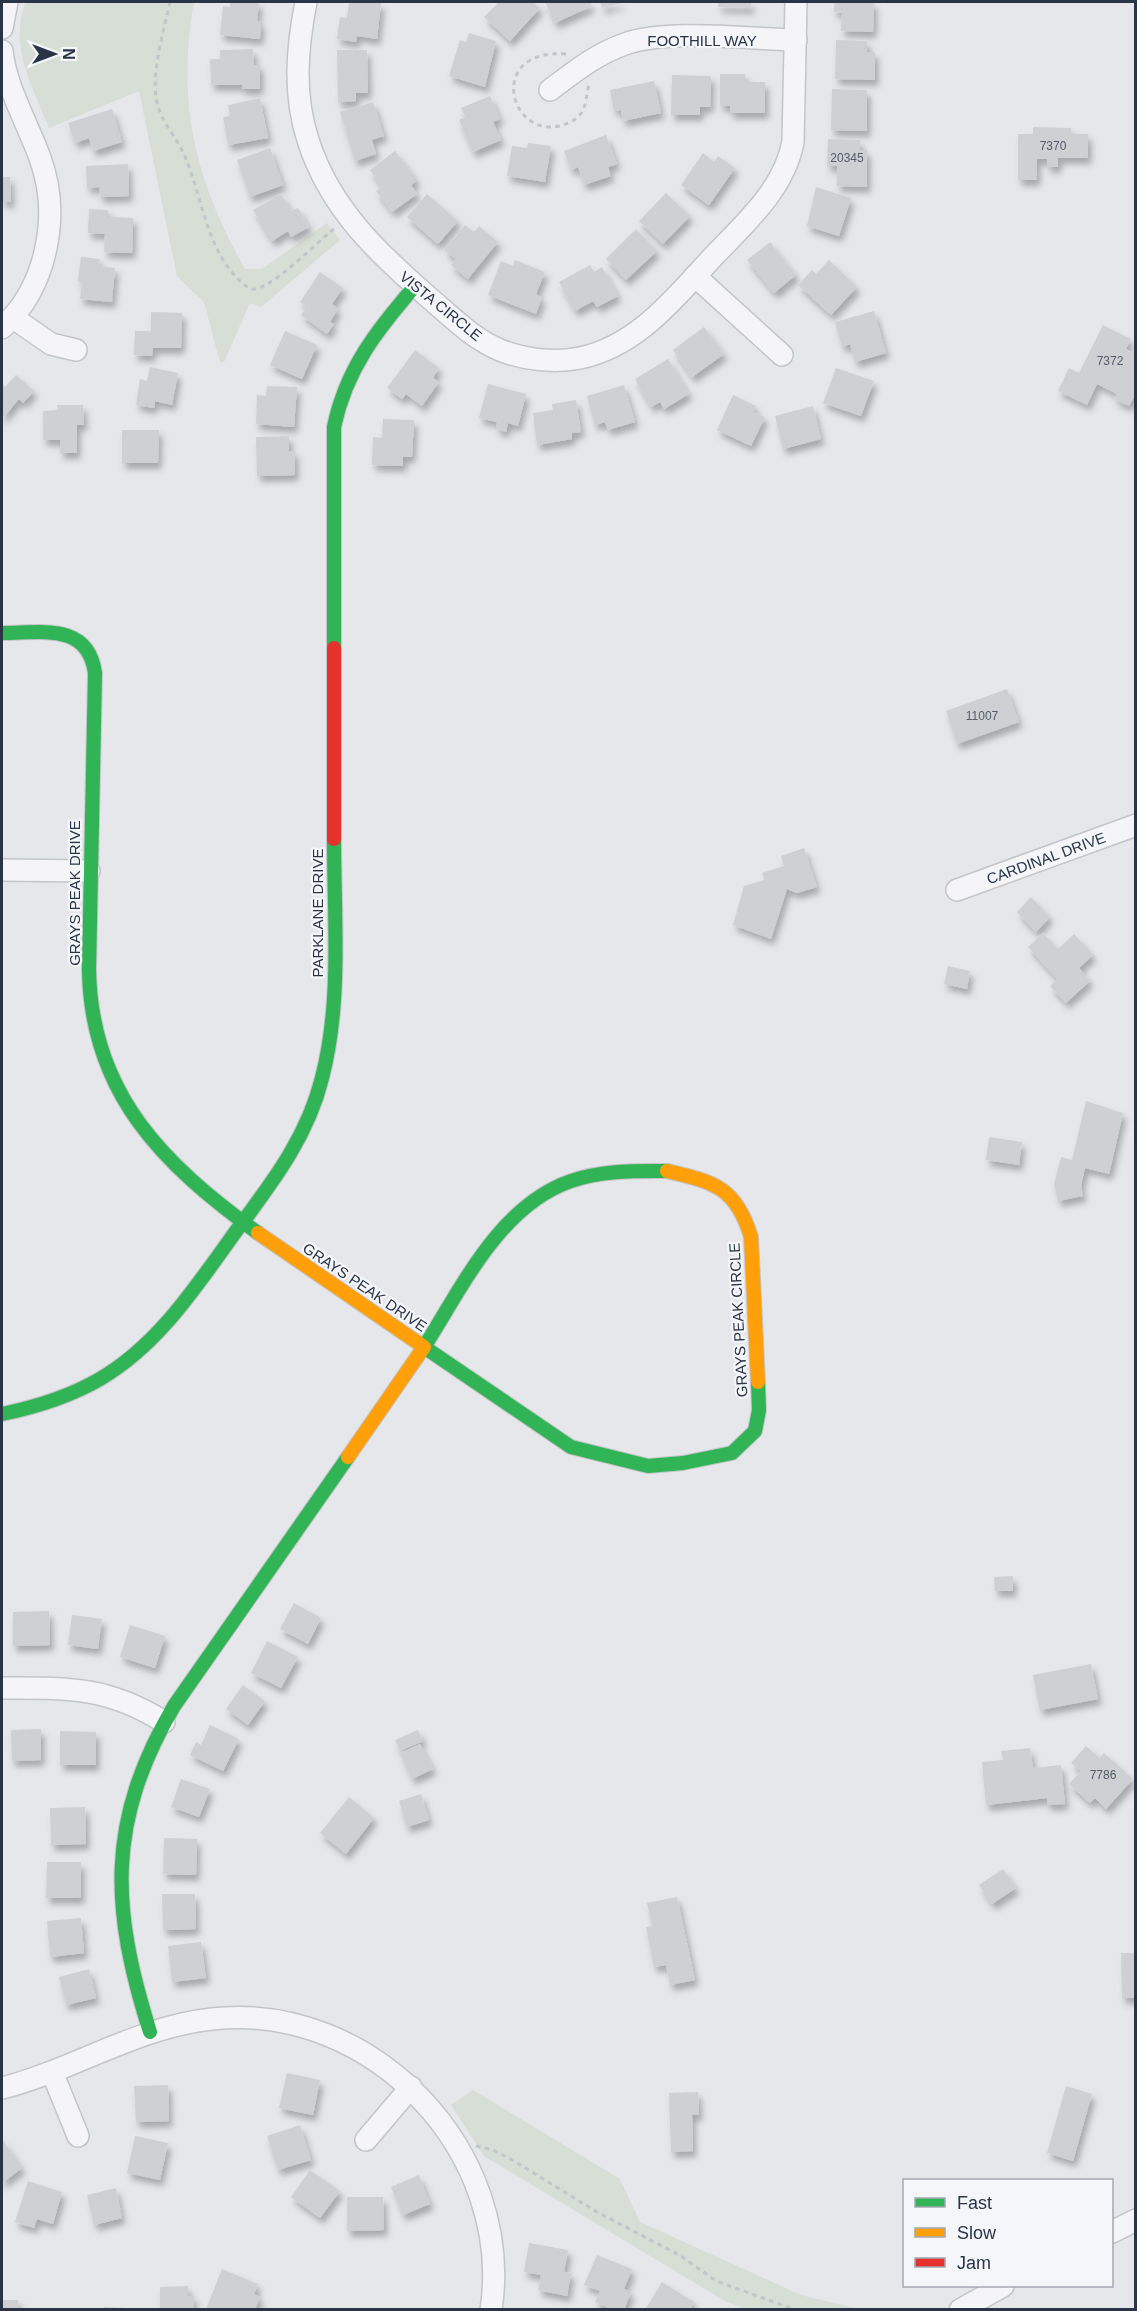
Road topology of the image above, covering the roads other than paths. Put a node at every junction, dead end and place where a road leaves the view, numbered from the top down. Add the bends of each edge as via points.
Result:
1 (7, 2) edge
2 (306, 2) edge
3 (796, 2) edge
4 (2, 28) edge
5 (796, 40) junction
6 (2, 51) edge
7 (550, 90) dead end
8 (695, 276) junction
9 (415, 286) junction
10 (7, 322) edge
11 (76, 350) dead end
12 (782, 355) dead end
13 (2, 633) edge
14 (1136, 825) edge
15 (2, 870) edge
16 (89, 871) junction
17 (957, 890) dead end
18 (243, 1224) junction
19 (424, 1347) junction
20 (2, 1414) edge
21 (2, 1688) edge
22 (164, 1722) junction
23 (150, 2032) junction
24 (52, 2072) junction
25 (411, 2087) junction
26 (2, 2088) edge
27 (78, 2136) dead end
28 (366, 2140) dead end
29 (1136, 2220) edge
30 (1113, 2232) edge
31 (1001, 2287) edge
32 (491, 2310) edge
33 (960, 2310) edge

1 - 4 street
2 - 9 street, VISTA CIRCLE via 297,72 308,142 350,221
3 - 5 street, VISTA CIRCLE
5 - 7 street, FOOTHILL WAY via 640,40 592,59
5 - 8 street, VISTA CIRCLE via 794,132 788,163 769,195
6 - 10 street via 44,171 50,216 40,269
8 - 9 street, VISTA CIRCLE via 631,337 593,355 561,360 512,354 491,346
8 - 12 street
9 - 18 street, PARKLANE DRIVE via 355,360 336,409 332,446 332,1030 318,1098 305,1132
10 - 11 street via 51,344
13 - 16 street, GRAYS PEAK DRIVE via 72,636 92,655 95,673
14 - 17 street, CARDINAL DRIVE
15 - 16 street
16 - 18 street, GRAYS PEAK DRIVE via 93,1017 115,1083 150,1139
18 - 19 street, GRAYS PEAK DRIVE
18 - 20 street, PARKLANE DRIVE via 180,1309 115,1371 62,1400
19 - 19 street, GRAYS PEAK CIRCLE via 571,1447 648,1466 732,1453 754,1431 759,1410 751,1237 745,1211 727,1191 667,1171 614,1172 582,1178 543,1194 519,1212 494,1243
19 - 22 street, GRAYS PEAK DRIVE
21 - 22 street via 95,1692
22 - 23 street, GRAYS PEAK DRIVE via 138,1782 125,1836 121,1880 127,1953
23 - 24 street
23 - 25 street via 219,2018 279,2022 341,2041 373,2057
24 - 26 street
24 - 27 street
25 - 28 street
25 - 32 street via 456,2144 482,2198 493,2263
29 - 30 street
31 - 33 street

